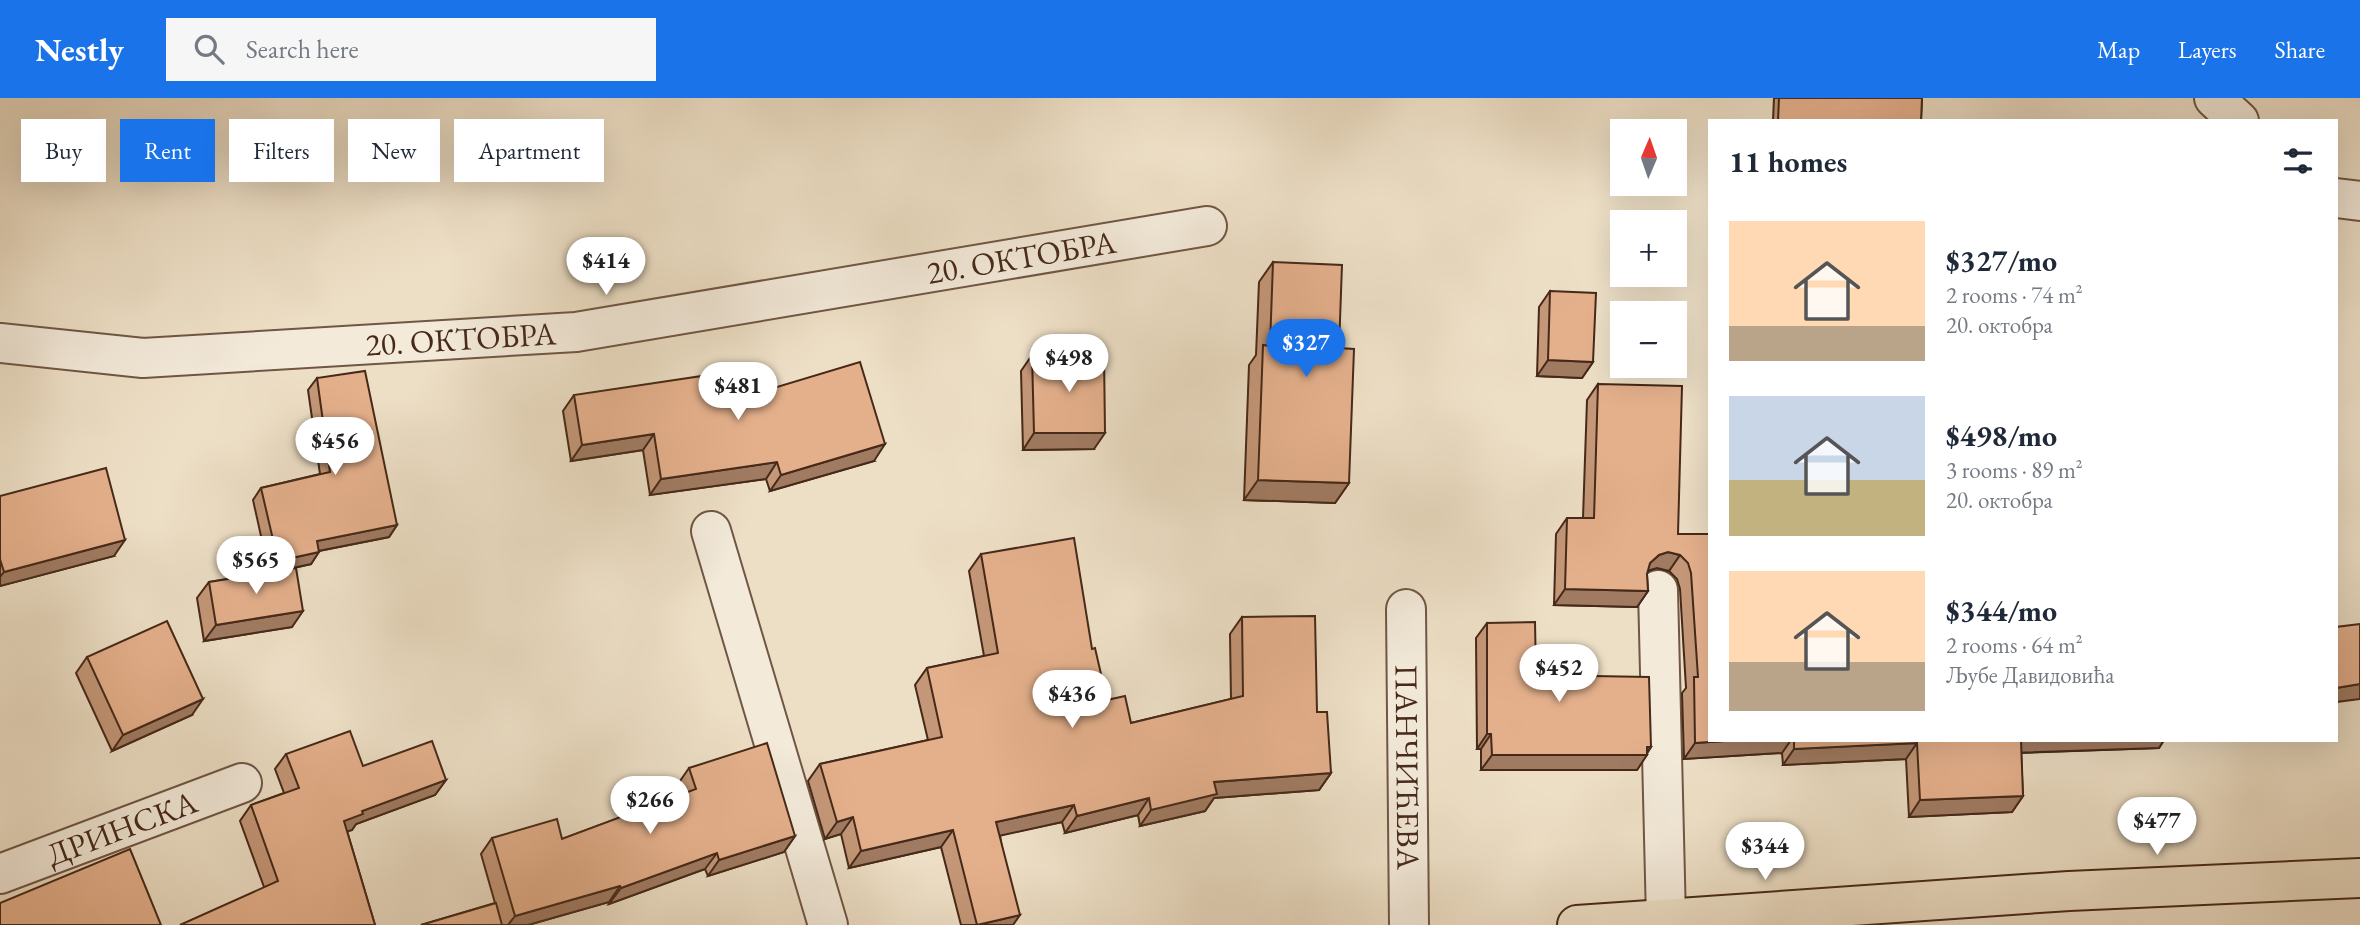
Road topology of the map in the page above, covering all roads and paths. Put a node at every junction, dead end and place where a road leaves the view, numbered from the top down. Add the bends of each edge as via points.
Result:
1 (2214, 98) edge
2 (2237, 119) edge
3 (2338, 198) edge
4 (2360, 201) edge
5 (1207, 226) dead end
6 (0, 342) edge
7 (710, 531) dead end
8 (1657, 590) dead end
9 (1406, 609) dead end
10 (242, 783) dead end
11 (0, 874) edge
12 (2360, 878) edge
13 (1666, 919) junction
14 (828, 925) edge
15 (1409, 925) edge
16 (1577, 925) edge

1 - 2 street
3 - 4 street
5 - 6 street, 20. ОКТОБРА via 576,332 143,358
7 - 14 street
8 - 13 street
9 - 15 street, ПАНЧИЋЕВА
10 - 11 street, ДРИНСКА
12 - 13 main road via 2069,891
13 - 16 main road

